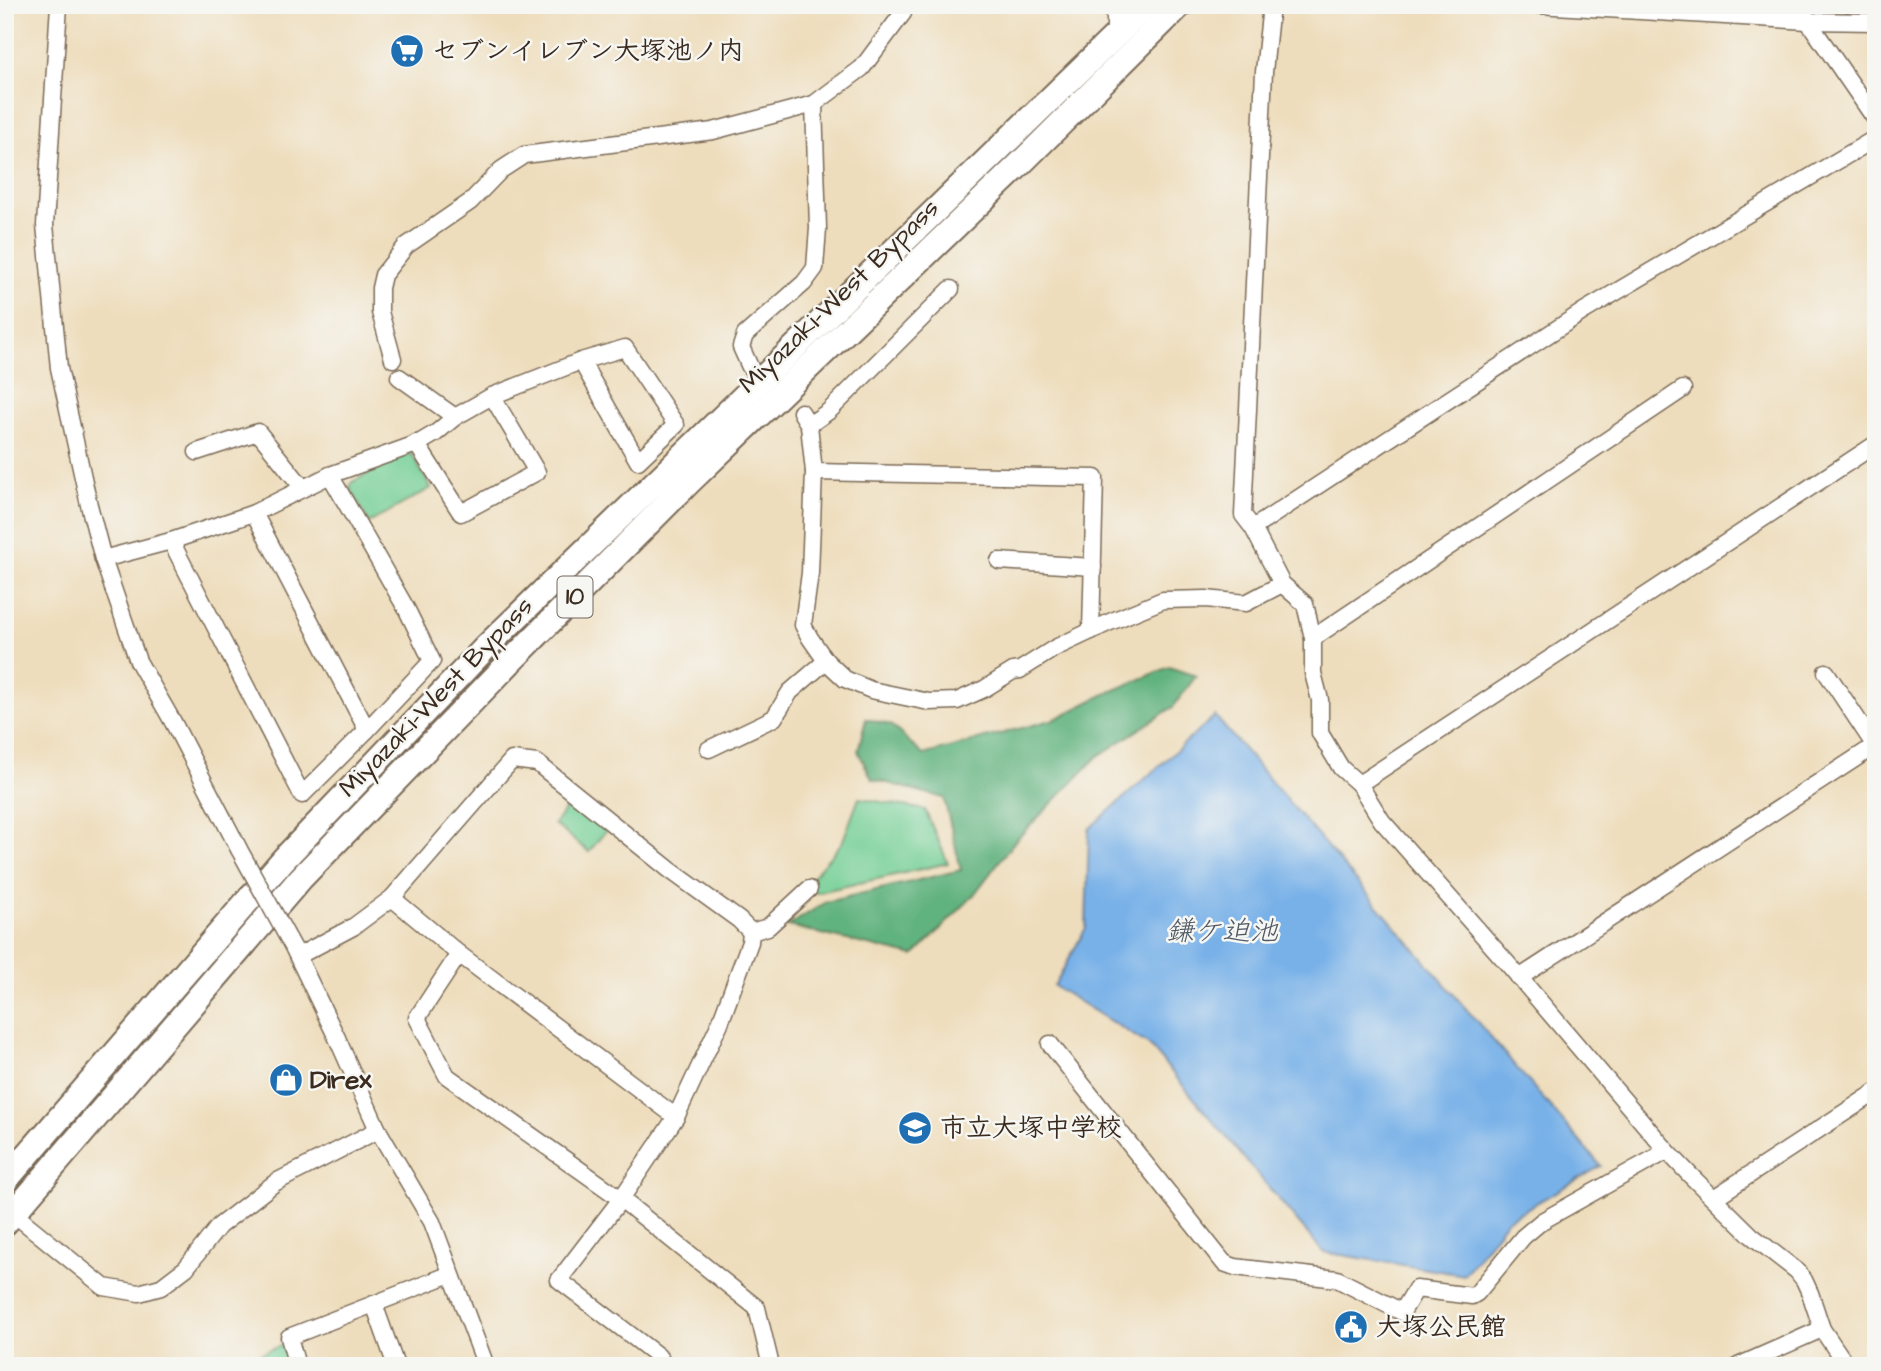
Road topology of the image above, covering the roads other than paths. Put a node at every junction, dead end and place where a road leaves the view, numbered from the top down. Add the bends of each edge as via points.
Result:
1 (58, 5) edge
2 (905, 5) edge
3 (1109, 5) edge
4 (1147, 5) edge
5 (1180, 5) edge
6 (1272, 5) edge
7 (1538, 5) edge
8 (1800, 5) edge
9 (1808, 21) junction
10 (1876, 22) edge
11 (1105, 45) junction
12 (814, 104) junction
13 (1876, 120) edge
14 (1876, 138) edge
15 (951, 289) dead end
16 (393, 359) dead end
17 (581, 361) junction
18 (750, 367) dead end
19 (399, 377) dead end
20 (1684, 389) dead end
21 (492, 396) junction
22 (455, 417) junction
23 (416, 443) junction
24 (1876, 444) edge
25 (197, 452) dead end
26 (814, 471) junction
27 (330, 475) junction
28 (303, 488) junction
29 (254, 513) junction
30 (1253, 528) junction
31 (171, 541) junction
32 (103, 559) junction
33 (999, 561) dead end
34 (1093, 568) junction
35 (1282, 584) junction
36 (1091, 631) junction
37 (1313, 638) junction
38 (826, 661) junction
39 (1826, 672) dead end
40 (368, 730) junction
41 (1875, 746) edge
42 (709, 749) dead end
43 (1359, 784) junction
44 (809, 889) dead end
45 (392, 898) junction
46 (751, 932) junction
47 (295, 951) junction
48 (458, 954) junction
49 (1519, 978) junction
50 (1050, 1044) dead end
51 (1876, 1092) edge
52 (677, 1116) junction
53 (378, 1130) junction
54 (1667, 1151) junction
55 (5, 1181) edge
56 (1714, 1198) junction
57 (621, 1199) junction
58 (8, 1214) edge
59 (452, 1274) junction
60 (374, 1304) junction
61 (1822, 1329) junction
62 (297, 1366) edge
63 (397, 1366) edge
64 (486, 1366) edge
65 (665, 1366) edge
66 (771, 1366) edge
67 (1738, 1366) edge
68 (1847, 1366) edge

1 - 32 street via 45,225 59,368
2 - 12 street via 862,68
3 - 11 street via 1115,16 1115,36
4 - 11 highway, Miyazaki-West Bypass / 10
5 - 58 highway, Miyazaki-West Bypass / 10 via 690,481 301,878
6 - 30 street via 1264,72 1243,516
7 - 9 street
8 - 9 street
9 - 10 street
9 - 13 street
11 - 55 highway, Miyazaki-West Bypass / 10 via 487,646 284,860
12 - 16 street via 713,131 524,155 406,246 383,275 380,312
12 - 18 street via 815,268 745,335 741,347
14 - 30 street via 1584,311
15 - 26 street via 829,411 805,418
17 - 17 street via 631,450 638,461 676,425 625,348
17 - 21 street
19 - 22 street
20 - 37 street
21 - 22 street
21 - 23 street via 537,472 461,513
22 - 23 street
23 - 27 street
24 - 43 street
25 - 28 street via 258,432
26 - 34 street via 1094,478
26 - 38 street via 803,625
27 - 28 street
27 - 40 street via 432,661
28 - 29 street
29 - 31 street
29 - 40 street
30 - 35 street
31 - 32 street
31 - 40 street via 302,795
32 - 47 street, bridge via 138,661
33 - 34 street
34 - 36 street
35 - 36 street via 1246,603 1163,600
35 - 37 street via 1305,604
36 - 38 street via 957,701 929,702 871,690 845,679
37 - 43 street via 1320,733 1341,768
38 - 42 street via 790,692 774,718
39 - 41 street
41 - 49 street
43 - 49 street via 1382,821
44 - 46 street via 768,927
45 - 46 street via 512,760 537,763
45 - 47 street via 353,928
45 - 48 street
46 - 52 street via 720,1023
47 - 53 street
48 - 52 street
48 - 57 street via 417,1018 447,1076
49 - 54 street
50 - 54 street via 1224,1263 1338,1279 1402,1312 1416,1289 1478,1293 1523,1237 1542,1221
51 - 56 street
52 - 57 street
53 - 58 street via 276,1182 219,1227 186,1268 161,1287 139,1293 104,1287
53 - 59 street via 432,1222
54 - 56 street
56 - 61 street via 1797,1271
57 - 65 street via 559,1280
57 - 66 street via 757,1308
59 - 60 street
59 - 64 street
60 - 62 street via 289,1337
60 - 63 street
61 - 67 street
61 - 68 street

